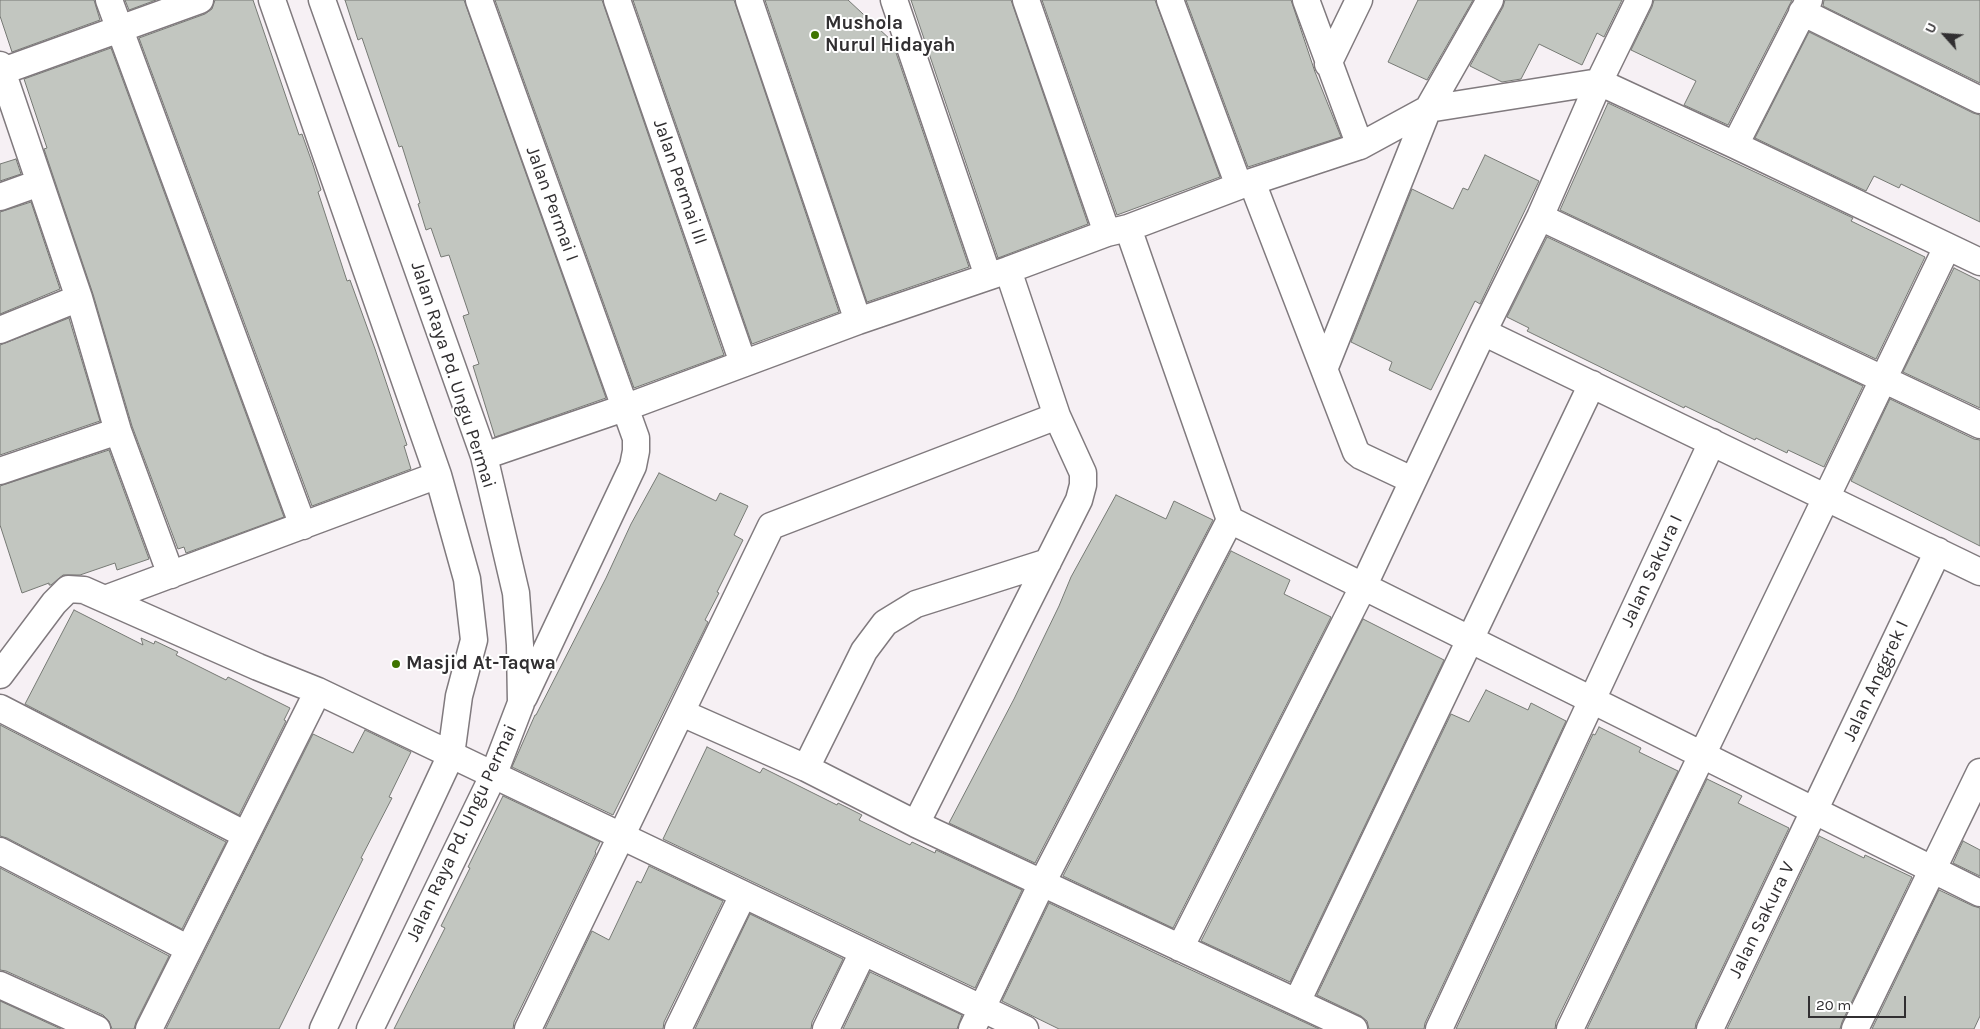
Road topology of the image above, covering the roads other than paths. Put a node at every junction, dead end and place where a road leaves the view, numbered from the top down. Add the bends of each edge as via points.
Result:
1 (109, 0) edge
2 (200, 0) edge
3 (272, 0) edge
4 (322, 0) edge
5 (479, 0) edge
6 (617, 0) edge
7 (749, 0) edge
8 (894, 0) edge
9 (1026, 0) edge
10 (1170, 0) edge
11 (1306, 0) edge
12 (1359, 0) edge
13 (1490, 0) edge
14 (1639, 0) edge
15 (1806, 6) edge
16 (119, 30) junction
17 (1328, 64) junction
18 (1, 70) edge
19 (1599, 82) junction
20 (1980, 100) edge
21 (1428, 109) junction
22 (1735, 145) junction
23 (1360, 146) junction
24 (39, 182) junction
25 (1246, 184) junction
26 (0, 197) edge
27 (1540, 217) junction
28 (1118, 230) junction
29 (1947, 246) junction
30 (1980, 262) edge
31 (998, 273) junction
32 (79, 298) junction
33 (858, 321) junction
34 (0, 330) edge
35 (1483, 332) junction
36 (743, 363) junction
37 (1325, 368) junction
38 (1883, 379) junction
39 (1592, 384) junction
40 (624, 408) junction
41 (1057, 416) junction
42 (1980, 425) edge
43 (118, 431) junction
44 (1712, 442) junction
45 (484, 456) junction
46 (0, 471) edge
47 (438, 475) junction
48 (1412, 480) junction
49 (1826, 496) junction
50 (1230, 520) junction
51 (302, 526) junction
52 (1938, 551) junction
53 (1048, 562) junction
54 (1980, 572) edge
55 (171, 574) junction
56 (1363, 587) junction
57 (105, 599) junction
58 (1470, 640) junction
59 (0, 675) edge
60 (318, 692) junction
61 (1592, 700) junction
62 (521, 703) junction
63 (0, 708) edge
64 (682, 713) junction
65 (451, 755) junction
66 (1702, 755) junction
67 (806, 768) junction
68 (1980, 772) edge
69 (493, 776) junction
70 (1814, 810) junction
71 (916, 824) junction
72 (246, 835) junction
73 (620, 837) junction
74 (0, 851) edge
75 (1932, 869) junction
76 (1042, 883) junction
77 (1980, 893) edge
78 (743, 895) junction
79 (1180, 948) junction
80 (189, 949) junction
81 (863, 952) junction
82 (0, 985) edge
83 (1297, 1002) junction
84 (977, 1019) edge
85 (97, 1029) edge
86 (149, 1029) edge
87 (323, 1029) edge
88 (370, 1029) edge
89 (528, 1029) edge
90 (678, 1029) edge
91 (826, 1029) edge
92 (1025, 1029) edge
93 (1354, 1029) edge
94 (1439, 1029) edge
95 (1570, 1029) edge
96 (1710, 1029) edge
97 (1855, 1029) edge

1 - 16 street
2 - 16 street
3 - 47 street
4 - 45 street, Jalan Raya Pd. Ungu Permai
5 - 40 street, Jalan Permai I
6 - 36 street, Jalan Permai III
7 - 33 street
8 - 31 street
9 - 28 street
10 - 25 street
11 - 17 street
12 - 17 street
13 - 21 street
14 - 19 street
15 - 20 street
15 - 22 street
16 - 18 street
16 - 51 street
17 - 23 street
18 - 24 street
19 - 21 street
19 - 22 street
19 - 27 street
21 - 23 street
21 - 37 street
22 - 29 street
23 - 25 street
24 - 26 street
24 - 32 street
25 - 28 street
25 - 37 street
27 - 35 street
27 - 38 street
28 - 31 street
28 - 50 street
29 - 30 street
29 - 38 street
31 - 33 street
31 - 41 street
32 - 34 street
32 - 43 street
33 - 36 street
35 - 39 street
35 - 48 street
36 - 40 street
37 - 48 street via 1356,452
38 - 42 street
38 - 49 street
39 - 44 street
39 - 58 street
40 - 45 street
40 - 62 street, Jalan Permai I via 636,438 633,466
41 - 53 street via 1082,473 1083,485 1079,500
41 - 64 street via 771,526
43 - 46 street
43 - 55 street
44 - 49 street
44 - 61 street, Jalan Sakura I
45 - 62 street, Jalan Raya Pd. Ungu Permai via 516,593
47 - 51 street
47 - 65 street via 468,579 474,640 459,696
48 - 56 street
49 - 52 street
49 - 66 street
50 - 56 street
50 - 76 street
51 - 55 street
52 - 54 street
52 - 70 street, Jalan Anggrek I
53 - 67 street via 916,604 885,623 864,651
53 - 71 street
55 - 57 street
56 - 58 street
56 - 79 street
57 - 59 street via 84,590 68,589
57 - 60 street
58 - 61 street
58 - 83 street
60 - 65 street
60 - 72 street
61 - 66 street
61 - 94 street, Jalan Sakura I
62 - 69 street, Jalan Raya Pd. Ungu Permai
63 - 72 street
64 - 67 street
64 - 73 street
65 - 69 street
65 - 87 street
66 - 70 street
66 - 95 street
67 - 71 street
68 - 75 street
69 - 73 street
69 - 88 street, Jalan Raya Pd. Ungu Permai
70 - 75 street
70 - 96 street, Jalan Sakura V
71 - 76 street
72 - 80 street
73 - 78 street
73 - 89 street
74 - 80 street
75 - 77 street
75 - 97 street
76 - 79 street
76 - 84 street
78 - 81 street
78 - 90 street
79 - 83 street
80 - 86 street
81 - 84 street
81 - 91 street
82 - 85 street
83 - 93 street
84 - 92 street

